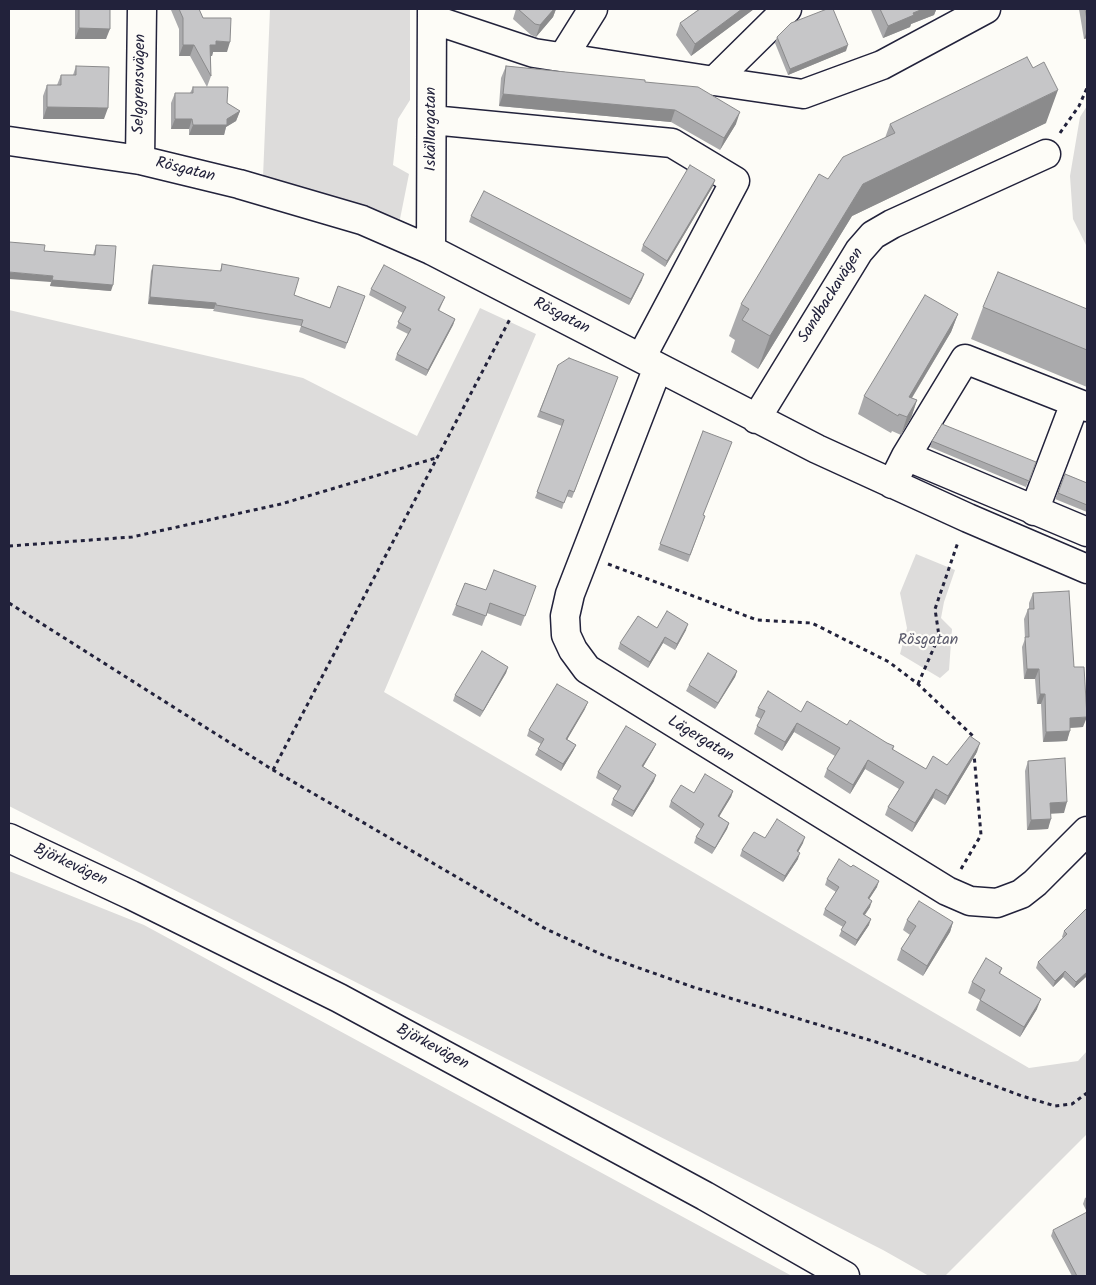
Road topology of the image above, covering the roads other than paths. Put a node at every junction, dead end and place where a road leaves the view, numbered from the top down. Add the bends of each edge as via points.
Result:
1 (142, 9) edge
2 (593, 9) edge
3 (787, 9) edge
4 (986, 9) edge
5 (432, 14) edge
6 (563, 58) junction
7 (714, 81) junction
8 (432, 120) junction
9 (9, 140) edge
10 (1046, 154) road end
11 (140, 160) junction
12 (431, 250) junction
13 (649, 363) junction
14 (1081, 405) edge
15 (756, 419) junction
16 (906, 456) junction
17 (892, 484) junction
18 (1034, 510) junction
19 (1087, 532) edge
20 (1087, 569) edge
21 (1087, 831) edge
22 (9, 838) edge
23 (845, 1276) edge

1 - 11 street, Selggrensvägen
2 - 6 street
3 - 7 street
4 - 7 street via 882,65 803,94
5 - 6 street via 515,48
5 - 8 street, Iskällargatan
6 - 7 street
8 - 12 street, Iskällargatan
8 - 13 street, Lägergatan via 672,142 735,181
9 - 11 street, Rösgatan
10 - 15 street, Sandbackavägen via 873,235 859,251
11 - 12 street, Rösgatan via 239,184 362,220
12 - 13 street, Rösgatan
13 - 15 street, Rösgatan
13 - 21 street, Lägergatan via 570,594 566,635 587,669 947,891 970,901 997,903 1021,894
14 - 16 street via 965,359
14 - 18 street
15 - 17 street, Rösgatan
16 - 17 street
16 - 18 street
17 - 20 street, Rösgatan
18 - 19 street
22 - 23 street, Björkevägen via 338,998 705,1196

